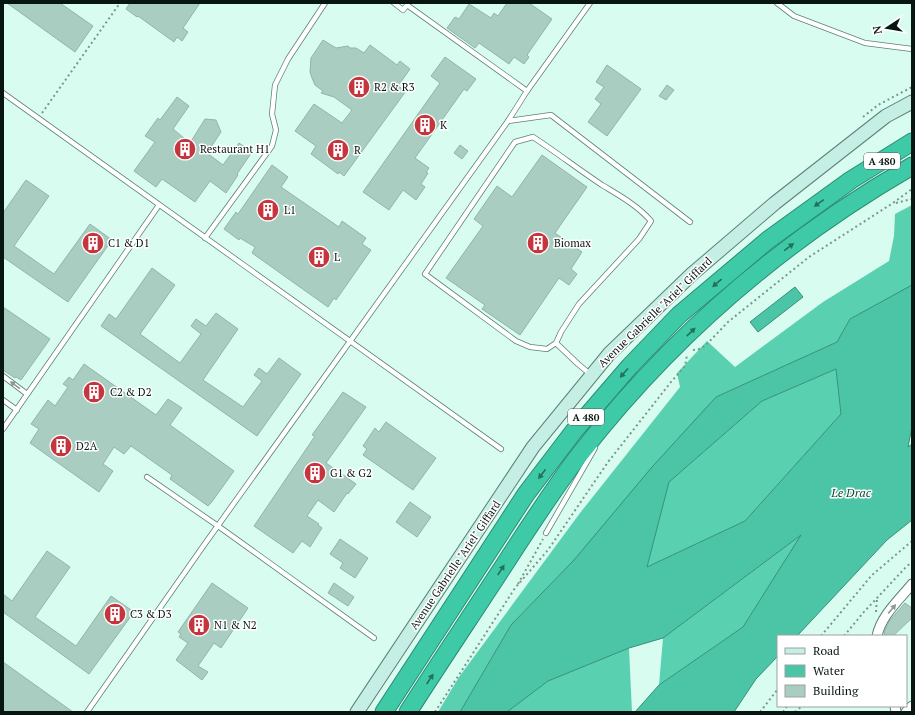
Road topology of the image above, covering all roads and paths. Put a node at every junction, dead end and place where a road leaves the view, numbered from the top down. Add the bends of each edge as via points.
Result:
1 (120, 3) edge
2 (325, 3) edge
3 (394, 3) edge
4 (590, 3) edge
5 (777, 3) edge
6 (912, 49) edge
7 (527, 91) junction
8 (3, 93) edge
9 (912, 102) edge
10 (38, 118) junction
11 (508, 121) junction
12 (912, 142) edge
13 (912, 166) edge
14 (912, 189) edge
15 (912, 198) edge
16 (893, 203) junction
17 (159, 205) junction
18 (690, 222) dead end
19 (205, 238) junction
20 (350, 342) junction
21 (556, 343) junction
22 (592, 375) junction
23 (3, 376) edge
24 (27, 394) junction
25 (3, 400) edge
26 (17, 410) junction
27 (616, 410) junction
28 (3, 429) edge
29 (601, 438) dead end
30 (597, 444) dead end
31 (501, 449) dead end
32 (147, 477) dead end
33 (218, 526) junction
34 (546, 533) joint
35 (912, 541) edge
36 (912, 562) edge
37 (912, 584) edge
38 (515, 588) junction
39 (822, 635) edge
40 (845, 635) edge
41 (877, 635) edge
42 (374, 638) dead end
43 (777, 690) edge
44 (912, 706) edge
45 (87, 712) edge
46 (357, 712) edge
47 (384, 712) edge
48 (408, 712) edge
49 (435, 712) edge
50 (760, 712) edge
51 (906, 712) edge

1 - 10 path
2 - 19 lane via 288,59 275,85 272,114 276,130 272,146
3 - 7 lane via 403,10 407,5
4 - 7 lane
5 - 6 lane via 794,16 865,43
7 - 11 lane
8 - 10 lane
9 - 22 street, Avenue Gabrielle "Ariel" Giffard via 880,120 775,203 698,269 609,354
10 - 17 lane
11 - 18 lane via 551,115
11 - 20 lane
12 -> 47 highway, A 480 via 851,180 768,240 679,315 630,366 574,431 526,494
27 -> 13 highway, A 480 via 680,342 756,273 821,224
14 - 16 path
15 - 16 path
16 - 38 path via 809,257 728,322 705,346 687,354 685,366 608,462 548,550
17 - 19 lane
17 - 24 lane
19 - 20 lane
20 - 31 lane
20 - 33 lane
21 - 21 lane via 547,349 530,347 516,341 426,274 515,142 533,137 642,210 651,221 639,239 579,304
21 - 22 lane
22 - 46 street, Avenue Gabrielle "Ariel" Giffard via 533,447
24 -> 23 lane
24 - 26 lane
25 - 26 lane
26 - 28 lane
27 - 29 lane
48 -> 27 highway, A 480 via 546,501
30 - 34 lane
32 - 33 lane
33 - 42 lane
33 - 45 lane
34 - 38 path
35 - 39 path via 872,575
36 - 40 path
41 -> 37 street via 885,616
38 - 49 path
43 - 50 path
44 - 51 street

